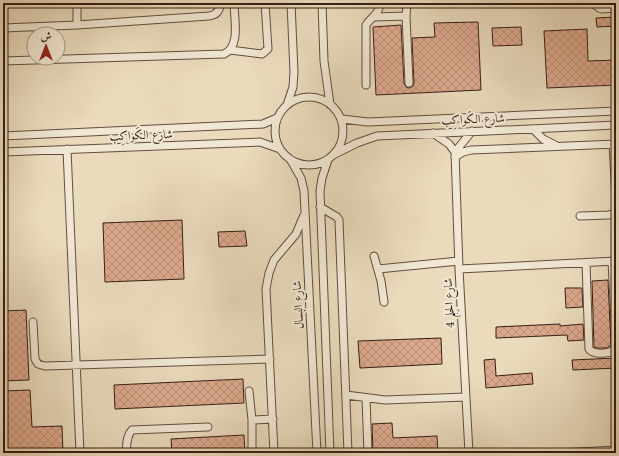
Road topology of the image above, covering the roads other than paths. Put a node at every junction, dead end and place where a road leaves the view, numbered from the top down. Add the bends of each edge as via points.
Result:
1 (77, 3) edge
2 (220, 3) edge
3 (234, 3) edge
4 (265, 3) edge
5 (291, 3) edge
6 (322, 3) edge
7 (380, 3) edge
8 (408, 3) edge
9 (595, 3) edge
10 (616, 8) edge
11 (406, 16) junction
12 (374, 17) junction
13 (77, 25) junction
14 (3, 28) edge
15 (230, 50) junction
16 (3, 61) edge
17 (408, 83) dead end
18 (366, 85) dead end
19 (330, 104) junction
20 (287, 105) junction
21 (616, 112) edge
22 (278, 118) junction
23 (342, 119) junction
24 (616, 125) edge
25 (533, 129) junction
26 (472, 131) junction
27 (432, 133) junction
28 (3, 136) edge
29 (614, 144) edge
30 (558, 146) junction
31 (280, 148) junction
32 (67, 149) junction
33 (3, 152) edge
34 (335, 154) junction
35 (455, 154) junction
36 (290, 159) junction
37 (328, 160) junction
38 (616, 199) edge
39 (320, 207) junction
40 (616, 209) edge
41 (305, 211) junction
42 (580, 216) dead end
43 (374, 256) dead end
44 (459, 261) junction
45 (614, 261) edge
46 (586, 263) junction
47 (378, 269) junction
48 (459, 269) junction
49 (384, 302) dead end
50 (33, 322) dead end
51 (270, 360) junction
52 (76, 365) junction
53 (249, 391) dead end
54 (346, 395) junction
55 (466, 397) junction
56 (366, 398) junction
57 (273, 419) junction
58 (252, 420) junction
59 (208, 427) dead end
60 (616, 450) edge
61 (80, 453) edge
62 (126, 453) edge
63 (252, 453) edge
64 (274, 453) edge
65 (317, 453) edge
66 (330, 453) edge
67 (348, 453) edge
68 (368, 453) edge
69 (469, 453) edge
70 (559, 453) edge

1 - 13 street
2 - 13 street via 218,11 209,16
3 - 15 street via 235,42
4 - 15 street via 268,49 262,54
5 - 20 street via 294,72 293,87
6 - 19 street via 324,61
7 - 12 street via 380,10
8 - 11 street
9 - 10 street via 601,9
11 - 12 street
11 - 17 street
12 - 18 street via 366,25
13 - 14 street
15 - 16 street via 221,54
19 - 20 street via 322,99 304,97
19 - 23 street
20 - 22 street
21 - 23 street, شارع الكَواكِب via 368,122
22 - 28 street, شارع الكَواكِب via 263,124
22 - 31 street via 275,134
23 - 34 street via 343,138
24 - 25 street, شارع الكَواكِب
25 - 26 street, شارع الكَواكِب
25 - 30 street via 543,139
26 - 27 street, شارع الكَواكِب
26 - 35 street
27 - 34 street, شارع الكَواكِب via 377,136
27 - 35 street via 449,144
29 - 30 street
29 - 38 street
30 - 35 street via 471,150
31 - 32 street, شارع الكَواكِب via 260,142
31 - 36 street
32 - 33 street, شارع الكَواكِب
32 - 52 street
34 - 37 street
35 - 44 street, شارع الحِلم 4
36 - 37 street via 304,165 320,164
36 - 41 street, شارع البسال via 301,178
37 - 39 street, شارع البسال via 322,178
39 - 54 street via 337,216 339,220
39 - 66 street, شارع البسال
40 - 42 street via 609,215
41 - 51 street via 296,234 274,260 269,273 266,289
41 - 65 street, شارع البسال
43 - 47 street
44 - 47 street
44 - 48 street, شارع الحِلم 4
45 - 46 street
45 - 46 street via 616,346 611,352 595,353 589,348
46 - 48 street
47 - 49 street
48 - 55 street, شارع الحِلم 4
50 - 52 street via 35,359 38,364
51 - 52 street
51 - 57 street
52 - 61 street
53 - 58 street
54 - 56 street
54 - 67 street
55 - 56 street via 385,400
55 - 69 street, شارع الحِلم 4
56 - 68 street
57 - 58 street
57 - 64 street
58 - 63 street
59 - 62 street via 132,430 128,433
60 - 70 street

